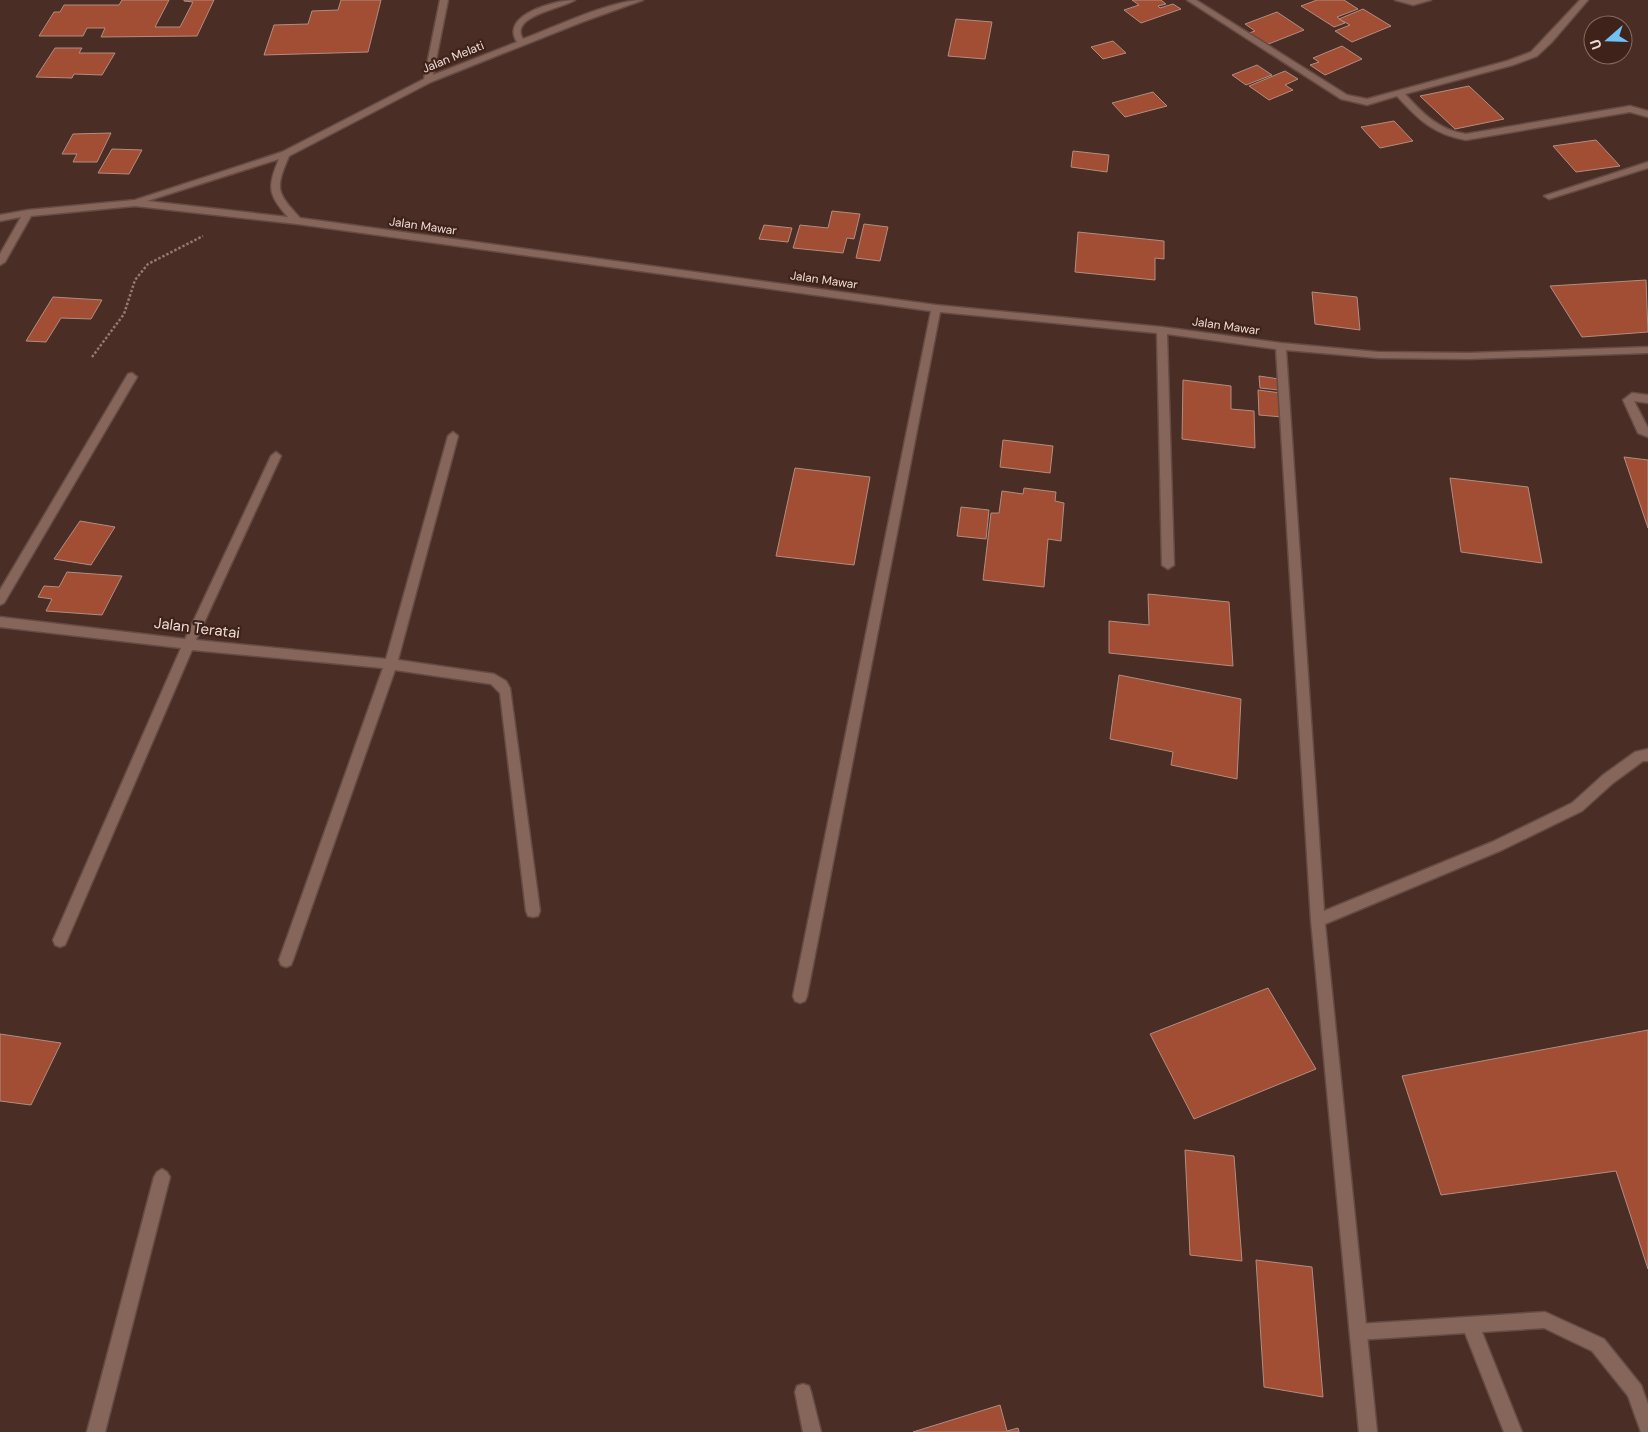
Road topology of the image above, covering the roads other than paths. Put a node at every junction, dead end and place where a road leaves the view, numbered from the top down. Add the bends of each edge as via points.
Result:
1 (444, 0) edge
2 (571, 0) edge
3 (639, 0) edge
4 (1191, 0) edge
5 (1399, 0) edge
6 (1426, 0) edge
7 (1584, 0) edge
8 (522, 43) junction
9 (428, 80) junction
10 (1398, 92) junction
11 (1648, 114) edge
12 (285, 154) junction
13 (1648, 166) edge
14 (1549, 196) dead end
15 (135, 203) junction
16 (28, 212) junction
17 (0, 218) edge
18 (297, 221) junction
19 (0, 262) edge
20 (936, 308) junction
21 (1162, 330) junction
22 (1281, 346) junction
23 (1648, 350) edge
24 (132, 377) dead end
25 (1648, 399) edge
26 (1648, 433) edge
27 (453, 436) dead end
28 (276, 456) dead end
29 (1168, 565) dead end
30 (0, 600) edge
31 (0, 622) edge
32 (189, 643) junction
33 (391, 664) junction
34 (1648, 755) edge
35 (533, 911) dead end
36 (1318, 920) junction
37 (60, 940) dead end
38 (286, 960) dead end
39 (800, 996) dead end
40 (162, 1177) dead end
41 (1470, 1324) junction
42 (1358, 1332) junction
43 (803, 1392) dead end
44 (1648, 1428) edge
45 (96, 1432) edge
46 (812, 1432) edge
47 (1368, 1432) edge
48 (1513, 1432) edge

1 - 9 street
2 - 8 street via 536,13 518,24 514,32
3 - 8 street, Jalan Melati
4 - 10 street via 1344,97 1367,102
5 - 6 street via 1413,3
7 - 10 street via 1534,54
8 - 9 street, Jalan Melati
9 - 12 street, Jalan Melati
10 - 11 street via 1431,126 1444,134 1466,137 1630,109
12 - 15 street, Jalan Melati
12 - 18 street via 274,178 274,193
13 - 14 street
15 - 16 street, Jalan Mawar
15 - 18 street, Jalan Mawar
16 - 17 street, Jalan Mawar
16 - 19 street
18 - 20 street, Jalan Mawar
20 - 21 street, Jalan Mawar
20 - 39 street
21 - 22 street, Jalan Mawar
21 - 29 street
22 - 23 street, Jalan Mawar via 1378,354 1468,356
22 - 36 street
24 - 30 street
25 - 26 street via 1632,397 1628,400 1642,430
27 - 33 street
28 - 32 street
31 - 32 street, Jalan Teratai
32 - 33 street, Jalan Teratai
32 - 37 street
33 - 35 street, Jalan Teratai via 494,679 502,685 506,692
33 - 38 street
34 - 36 street via 1640,756 1608,778 1577,807 1497,846
36 - 42 street
40 - 45 street
41 - 42 street
41 - 44 street via 1545,1320 1598,1345 1635,1391
41 - 48 street
42 - 47 street
43 - 46 street

